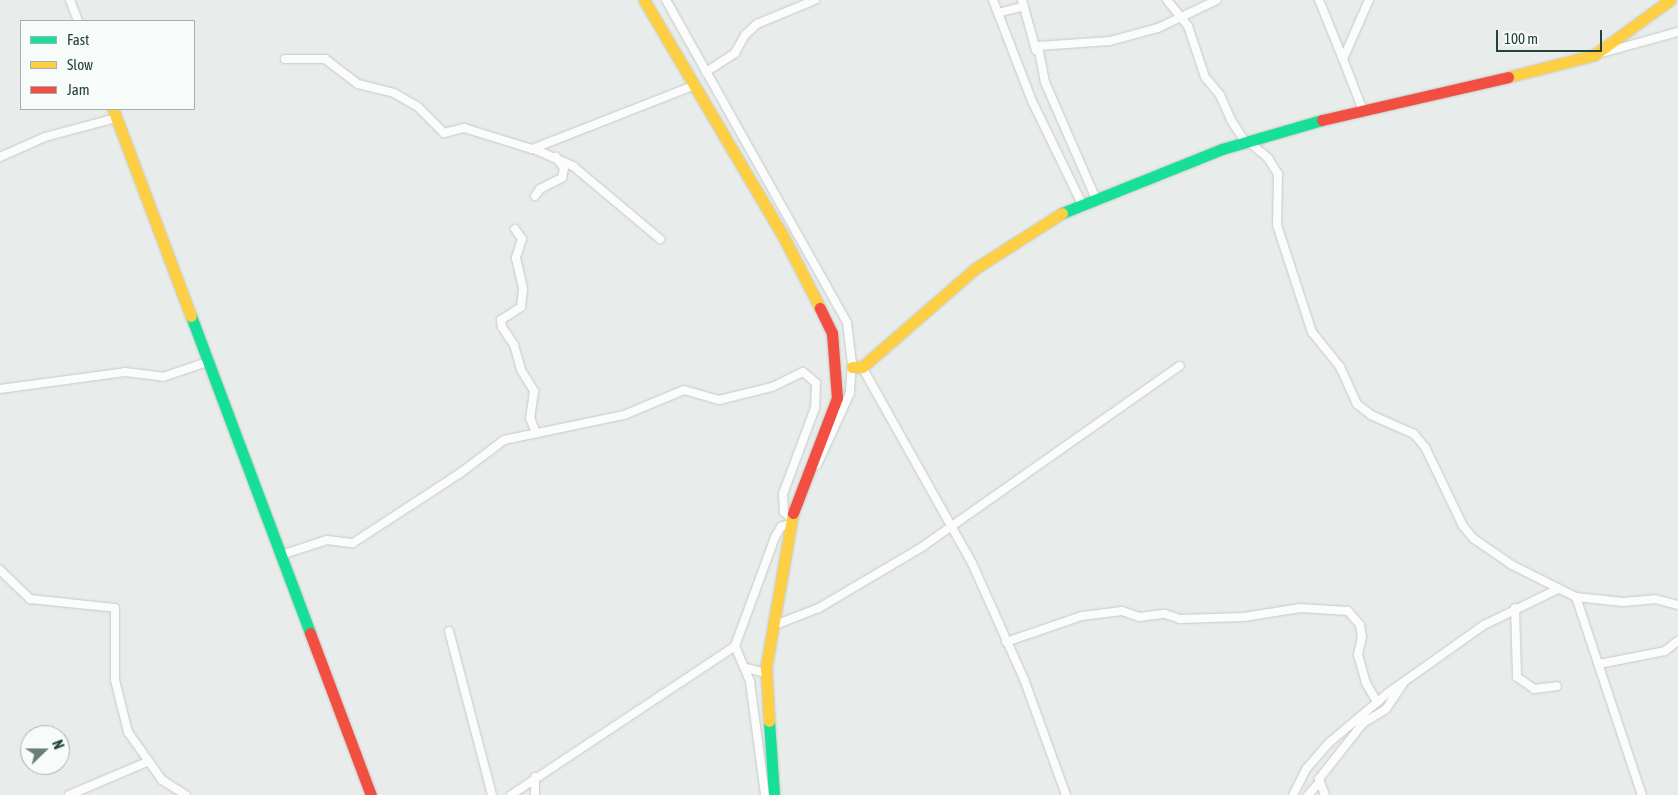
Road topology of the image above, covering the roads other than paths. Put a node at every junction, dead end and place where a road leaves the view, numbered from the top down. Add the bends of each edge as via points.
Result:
1 (70, 0) edge
2 (644, 0) edge
3 (666, 0) edge
4 (815, 0) edge
5 (993, 0) edge
6 (1167, 0) edge
7 (1217, 0) edge
8 (1319, 0) edge
9 (1369, 0) edge
10 (1670, 0) edge
11 (1023, 3) edge
12 (998, 12) junction
13 (1181, 16) junction
14 (78, 20) edge
15 (1678, 32) edge
16 (1036, 52) junction
17 (1594, 55) junction
18 (285, 59) dead end
19 (1343, 59) junction
20 (706, 72) junction
21 (693, 86) junction
22 (1362, 108) junction
23 (115, 113) edge
24 (554, 142) junction
25 (1248, 142) junction
26 (532, 149) junction
27 (555, 155) junction
28 (0, 157) edge
29 (535, 196) dead end
30 (1096, 199) junction
31 (1082, 204) junction
32 (515, 229) dead end
33 (660, 239) dead end
34 (208, 362) junction
35 (1180, 366) dead end
36 (857, 367) junction
37 (0, 389) edge
38 (536, 433) junction
39 (805, 475) junction
40 (790, 521) junction
41 (952, 524) junction
42 (281, 555) junction
43 (0, 570) edge
44 (1558, 589) junction
45 (1576, 597) junction
46 (1678, 605) edge
47 (1514, 608) junction
48 (774, 625) junction
49 (449, 631) dead end
50 (1678, 641) edge
51 (1006, 642) junction
52 (734, 646) junction
53 (1598, 664) junction
54 (746, 668) junction
55 (766, 673) junction
56 (1405, 680) junction
57 (1557, 686) dead end
58 (1377, 702) junction
59 (148, 762) junction
60 (536, 777) junction
61 (1318, 784) junction
62 (69, 795) edge
63 (186, 795) edge
64 (371, 795) edge
65 (492, 795) edge
66 (511, 795) edge
67 (535, 795) edge
68 (765, 795) edge
69 (774, 795) edge
70 (1066, 795) edge
71 (1294, 795) edge
72 (1308, 795) edge
73 (1324, 795) edge
74 (1642, 795) edge

1 - 14 street
2 - 21 street
3 - 20 street
4 - 20 street via 757,24 735,52
5 - 12 street
6 - 13 street
7 - 13 street
8 - 19 street
9 - 19 street
10 - 17 street
11 - 12 street
11 - 16 street
12 - 31 street via 1032,101
13 - 16 street via 1110,41 1045,44 1038,46
13 - 25 street via 1205,77 1220,95 1231,120
15 - 17 street
16 - 30 street
17 - 22 street via 1565,66
18 - 26 street via 325,58 358,84 394,93 418,107 444,133 464,128
19 - 22 street
20 - 36 street via 847,323
21 - 24 street
21 - 39 street via 782,234 832,333 837,398
22 - 25 street
23 - 28 street via 45,137
23 - 34 street
24 - 26 street
24 - 27 street via 551,148
25 - 30 street
25 - 44 street via 1275,166 1279,188 1277,225 1303,312 1312,332 1340,367 1357,404 1371,415 1414,434 1437,464 1463,526 1474,539
26 - 27 street
27 - 29 street via 564,168 562,178 540,188
27 - 33 street via 606,190
30 - 31 street
31 - 36 street via 1028,232 976,268
32 - 38 street via 522,239 516,258 523,289 522,307 501,320 514,345 521,370 534,391 530,418
34 - 37 street via 163,377 125,372
34 - 42 street
35 - 41 street
36 - 39 street via 835,432 813,475
36 - 41 street
38 - 40 street via 624,415 684,390 720,400 772,387 803,372 816,383 815,408 783,494 784,512
38 - 42 street via 504,440 488,449 459,474 352,543 327,540
39 - 40 street
40 - 48 street
40 - 52 street via 775,537
41 - 48 street via 922,547 819,608
41 - 51 street
42 - 64 street
43 - 59 street via 30,598 116,608 114,670 118,699 128,732
44 - 45 street
44 - 47 street
45 - 46 street via 1623,602 1656,599
45 - 53 street
47 - 56 street
47 - 57 street via 1517,677 1534,689
48 - 55 street
49 - 65 street
50 - 53 street via 1665,651
51 - 58 street via 1082,616 1122,611 1139,617 1165,614 1180,619 1244,616 1300,608 1348,611 1360,625 1362,637 1358,656 1366,683
51 - 70 street
52 - 54 street
52 - 60 street
53 - 74 street
54 - 55 street
54 - 68 street
55 - 69 street
56 - 58 street
56 - 61 street via 1386,709 1352,735
58 - 71 street via 1330,742 1307,768
59 - 62 street
59 - 63 street via 162,780
60 - 66 street
60 - 67 street
61 - 72 street
61 - 73 street

